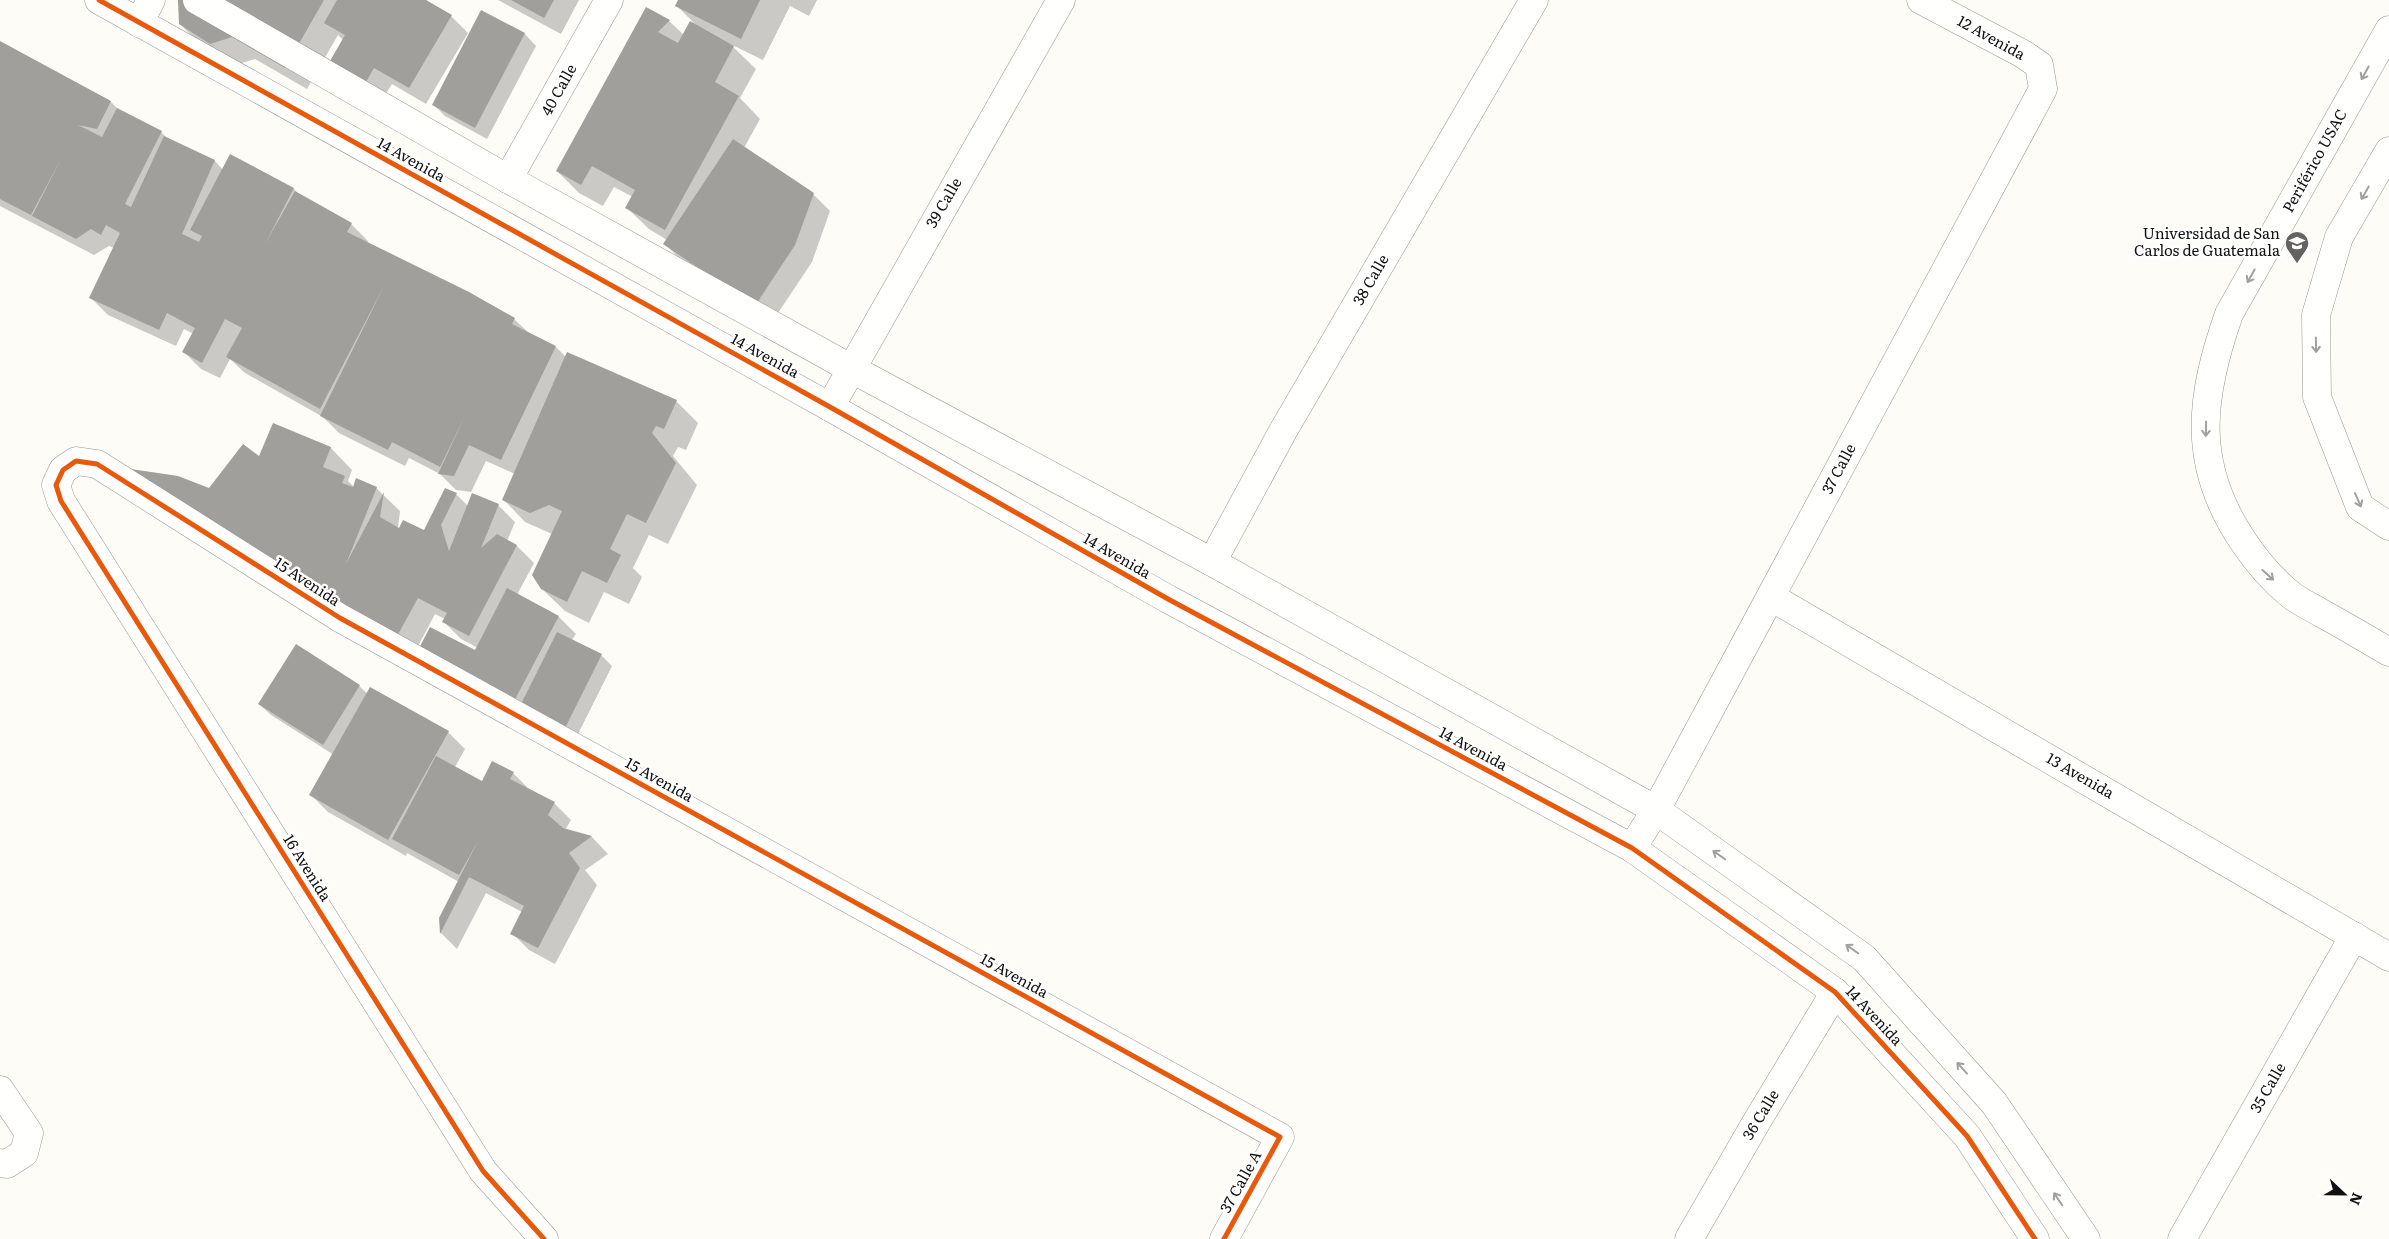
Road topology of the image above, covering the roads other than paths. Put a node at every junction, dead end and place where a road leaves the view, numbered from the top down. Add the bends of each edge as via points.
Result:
1 (100, 0) edge
2 (197, 0) edge
3 (609, 0) edge
4 (1061, 0) edge
5 (1534, 0) edge
6 (1921, 0) edge
7 (145, 11) edge
8 (2389, 30) edge
9 (2043, 89) joint
10 (2389, 151) edge
11 (508, 179) junction
12 (850, 368) junction
13 (830, 406) junction
14 (61, 501) joint
15 (2389, 526) edge
16 (1212, 562) junction
17 (1771, 596) junction
18 (2389, 652) edge
19 (1656, 810) junction
20 (1632, 848) junction
21 (2354, 936) junction
22 (2389, 957) edge
23 (1835, 992) junction
24 (0, 1090) edge
25 (1280, 1137) joint
26 (0, 1163) edge
27 (544, 1239) edge
28 (1224, 1239) edge
29 (1689, 1239) edge
30 (2036, 1239) edge
31 (2086, 1239) edge
32 (2182, 1239) edge

1 - 7 street, 14 Avenida
2 - 11 street, 14 Avenida
3 - 11 street, 40 Calle
4 - 12 street, 39 Calle
5 - 16 street, 38 Calle via 1283,431
6 - 9 street, 12 Avenida via 2039,65
7 - 13 street, 14 Avenida
8 -> 18 street, Periférico USAC via 2230,314 2214,358 2206,402 2206,451 2215,490 2234,528 2262,569 2292,596
9 - 17 street, 37 Calle
10 -> 15 street via 2340,236 2316,315 2317,397 2360,507
11 - 12 street, 14 Avenida
12 - 13 street, 39 Calle
12 - 16 street, 14 Avenida
13 - 20 street, 14 Avenida via 1168,599
14 - 25 street, 15 Avenida via 56,485 63,470 76,461 97,464 340,618
14 - 27 street, 16 Avenida via 483,1171
16 - 19 street, 14 Avenida
17 - 19 street, 37 Calle
17 - 21 street, 13 Avenida
19 - 20 street, 37 Calle
31 -> 19 street, 14 Avenida via 1994,1104 1864,958
20 - 23 street, 14 Avenida
21 - 22 street, 13 Avenida
21 - 32 street, 35 Calle
23 - 29 street, 36 Calle
23 - 30 street, 14 Avenida via 1967,1136
24 - 26 street via 29,1133 24,1153 7,1164
25 - 28 street, 37 Calle A

